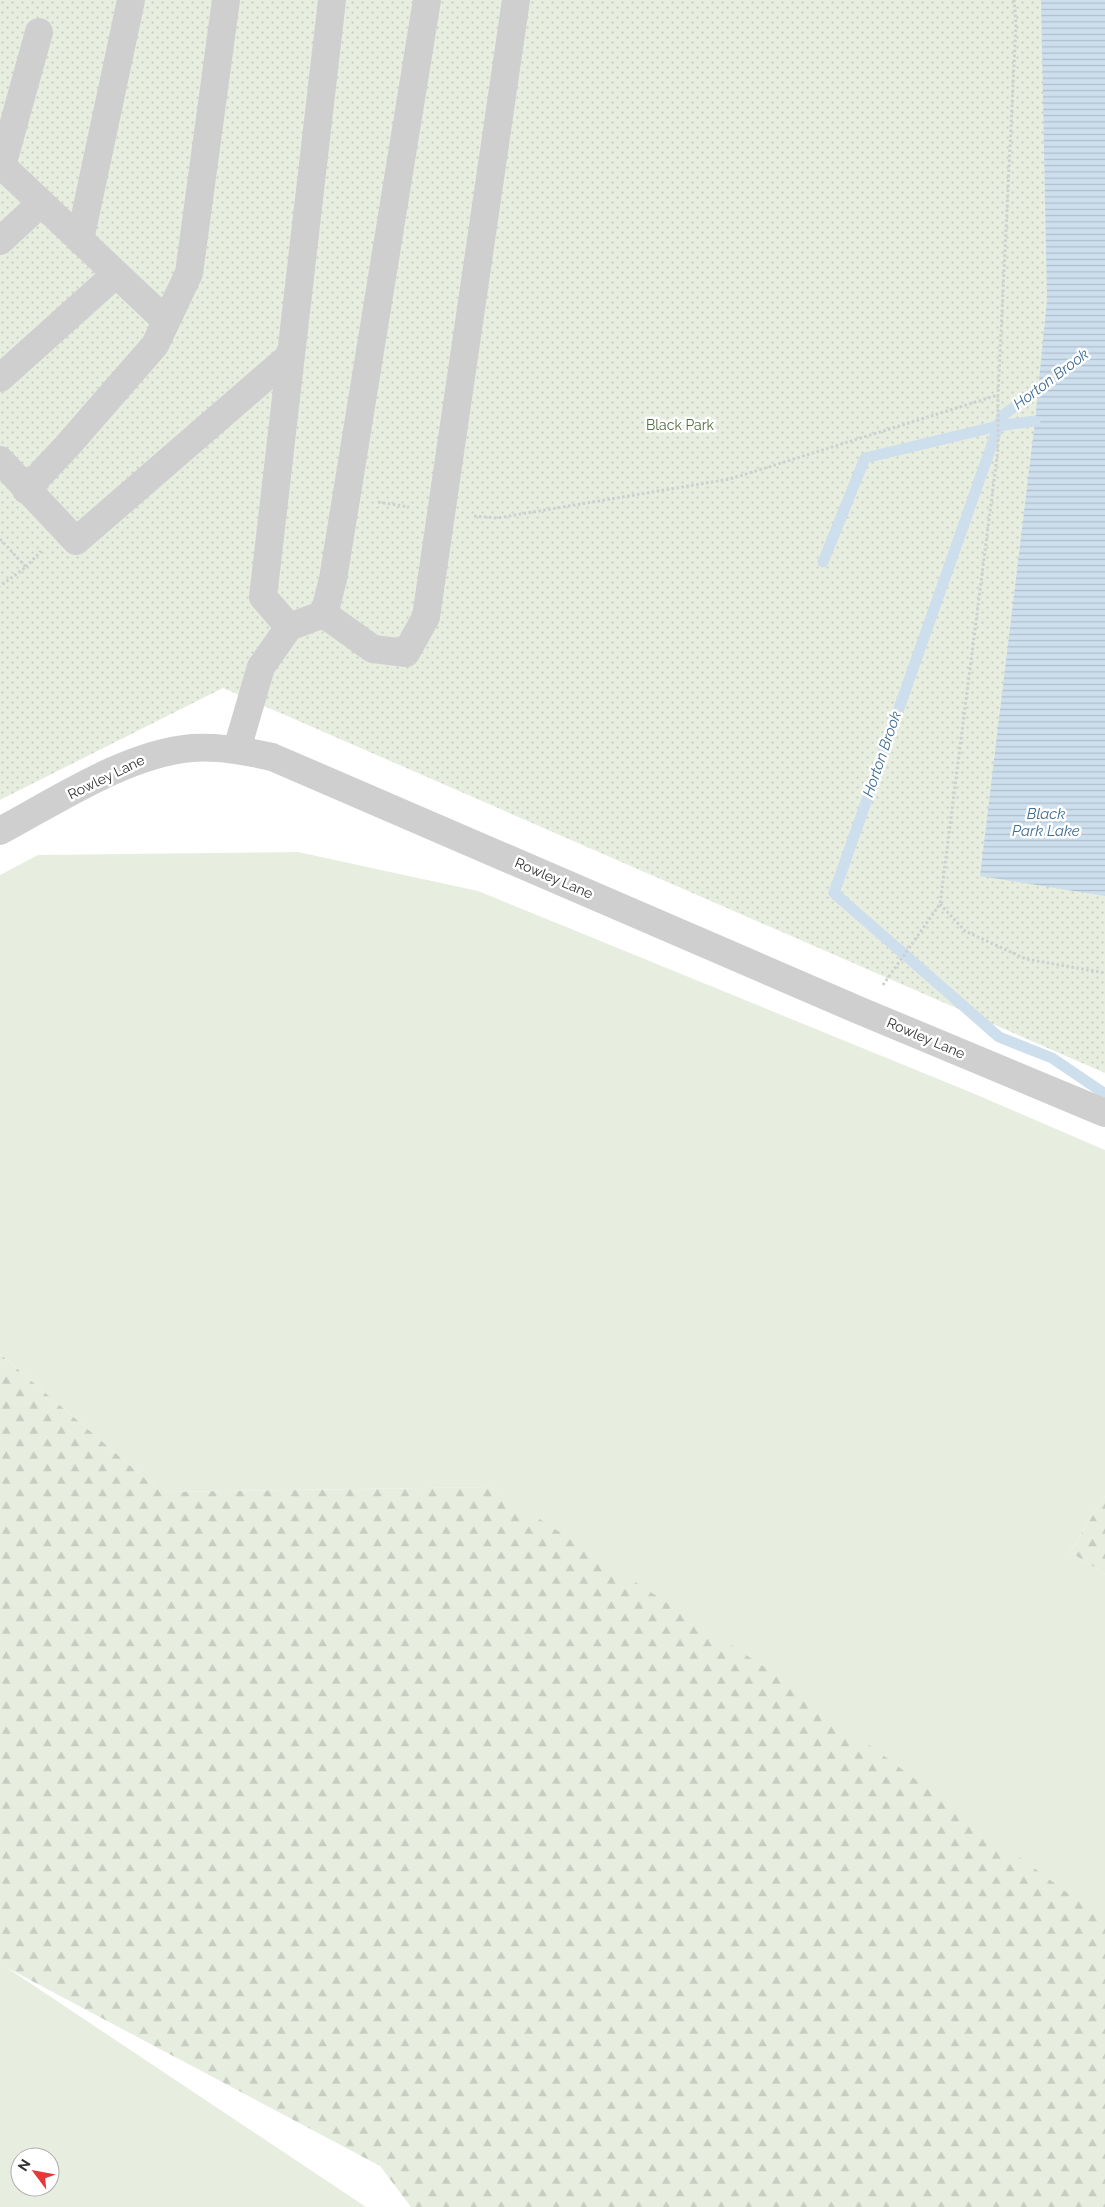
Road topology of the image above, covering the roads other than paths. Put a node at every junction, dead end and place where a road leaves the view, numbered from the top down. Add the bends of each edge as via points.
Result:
1 (131, 0) edge
2 (226, 0) edge
3 (332, 0) edge
4 (427, 0) edge
5 (516, 0) edge
6 (39, 32) dead end
7 (1, 165) edge
8 (41, 203) junction
9 (80, 240) junction
10 (0, 241) edge
11 (116, 274) junction
12 (165, 320) junction
13 (291, 355) junction
14 (0, 378) edge
15 (0, 460) edge
16 (26, 490) junction
17 (324, 614) junction
18 (289, 627) junction
19 (237, 749) junction
20 (0, 831) edge
21 (1105, 1113) edge

1 - 9 street
2 - 12 street via 190,273
3 - 13 street
4 - 17 street via 333,578
5 - 17 street via 426,617 406,653 373,650
6 - 7 street
7 - 8 street
8 - 9 street
8 - 10 street
9 - 11 street
11 - 12 street
11 - 14 street
12 - 16 street via 154,345
13 - 16 street via 76,541
13 - 18 street via 263,597
15 - 16 street
17 - 18 street
18 - 19 street via 261,667
19 - 20 street, Rowley Lane via 193,748 149,756
19 - 21 street, Rowley Lane via 272,757

